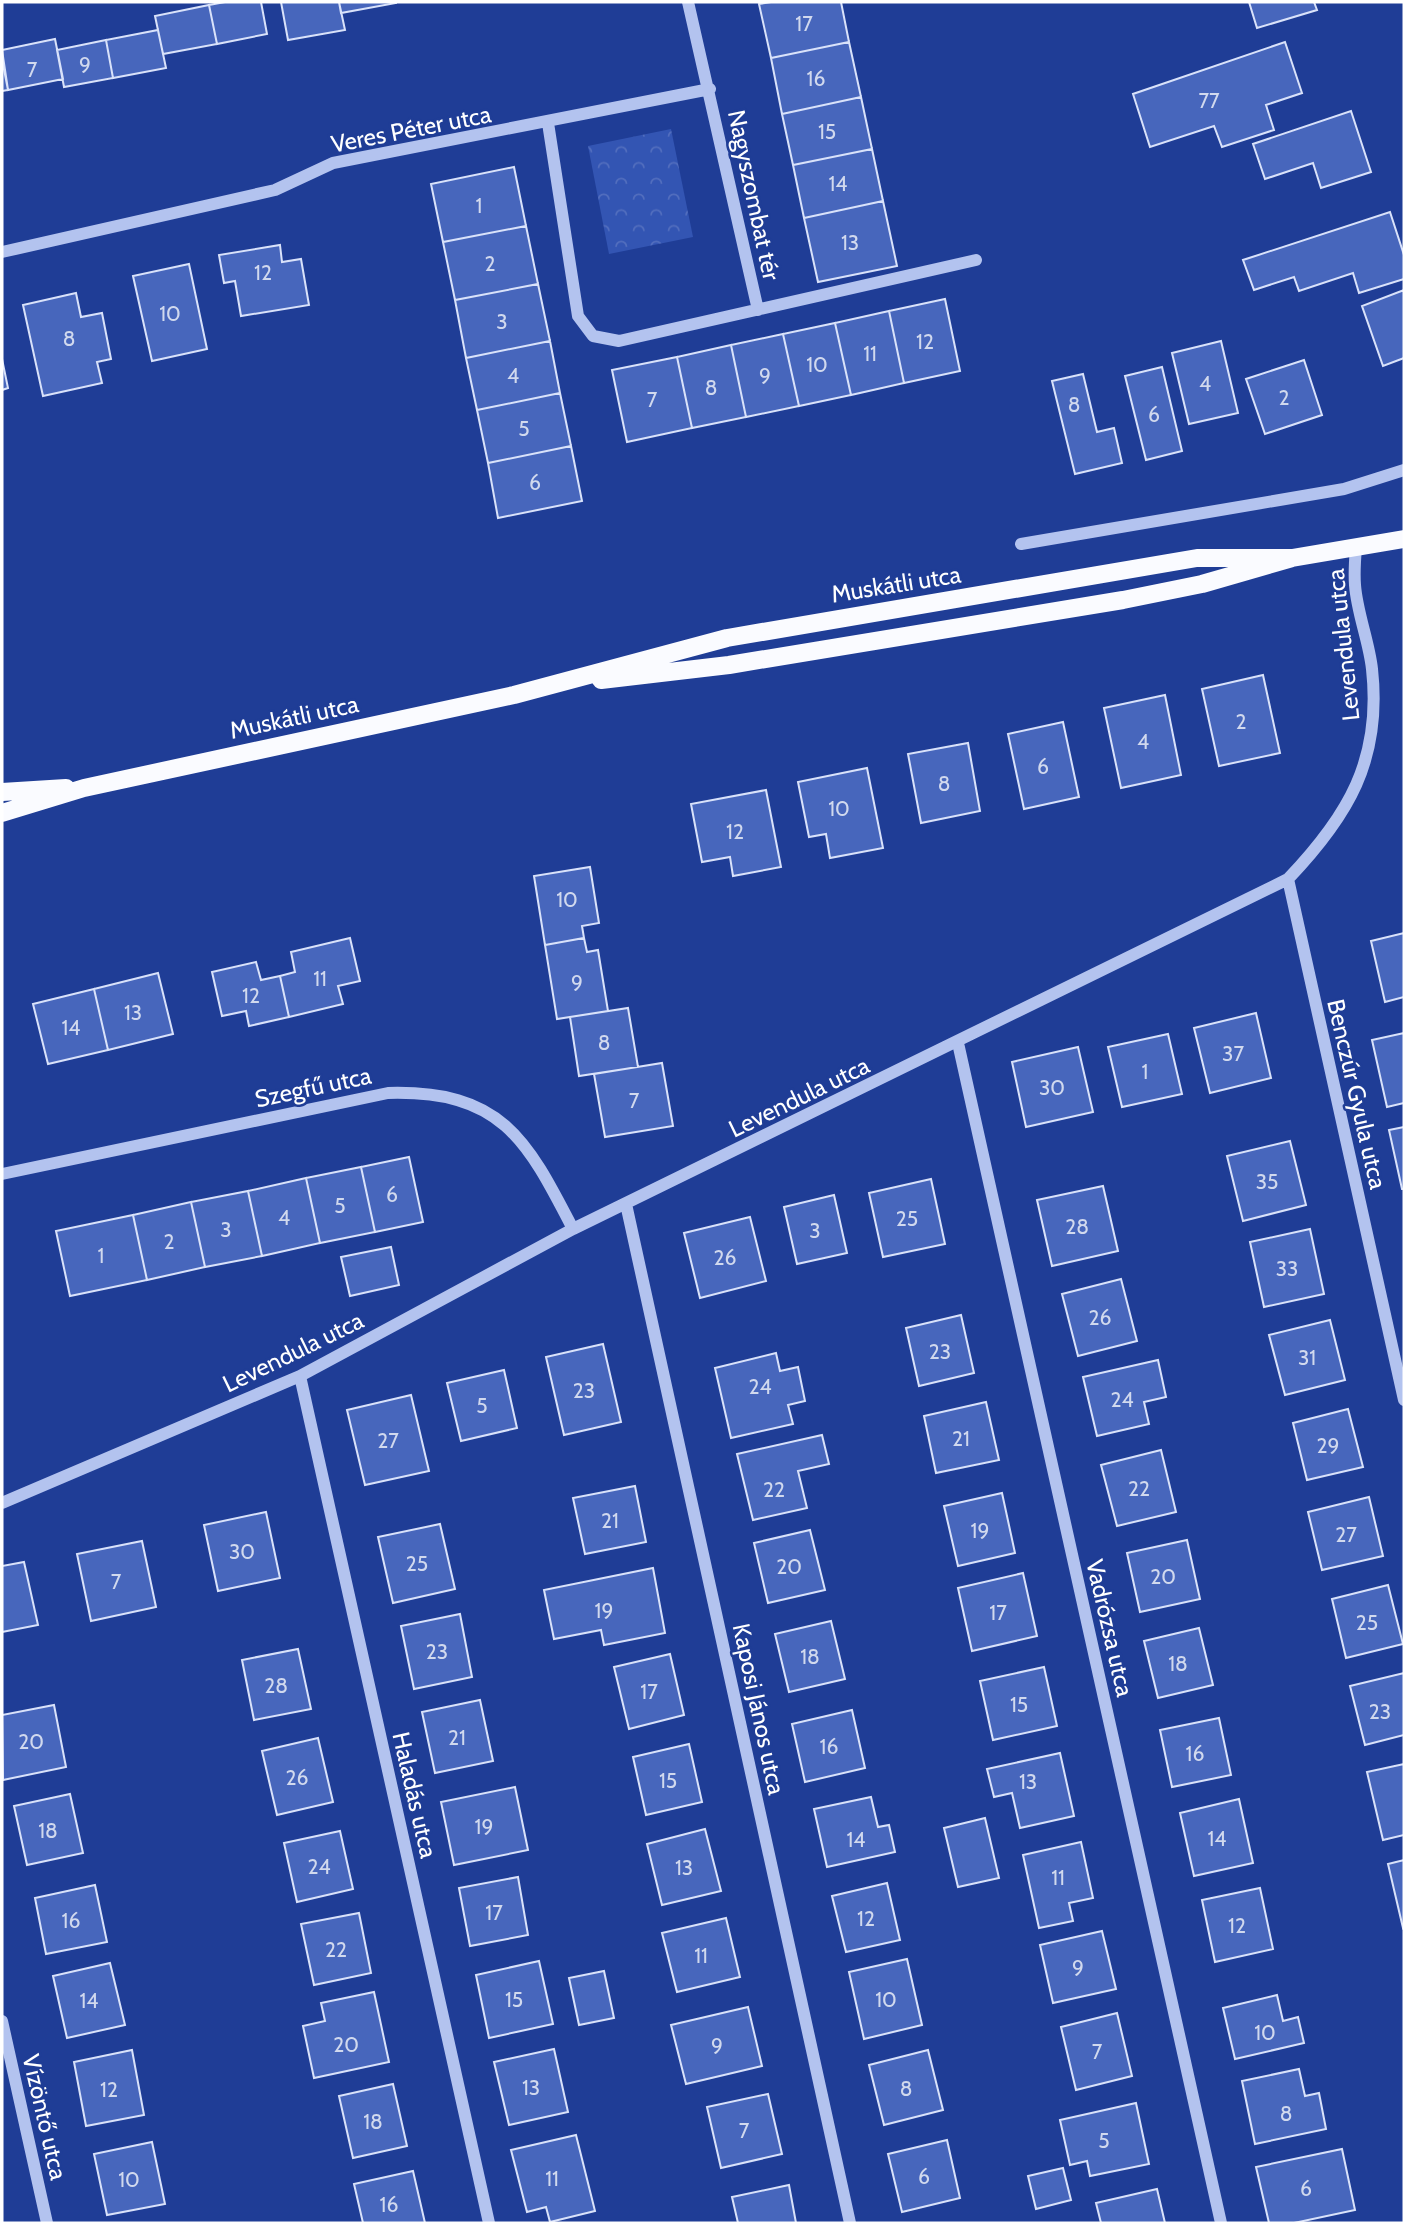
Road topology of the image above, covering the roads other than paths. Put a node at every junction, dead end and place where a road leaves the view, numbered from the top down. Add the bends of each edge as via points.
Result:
1 (688, 2) edge
2 (710, 89) junction
3 (548, 123) junction
4 (2, 253) edge
5 (976, 260) dead end
6 (758, 310) junction
7 (1404, 470) edge
8 (1404, 539) edge
9 (1021, 544) dead end
10 (1356, 547) junction
11 (1292, 558) junction
12 (514, 695) junction
13 (84, 788) junction
14 (2, 792) edge
15 (2, 813) edge
16 (1287, 879) junction
17 (958, 1042) junction
18 (2, 1174) edge
19 (626, 1204) junction
20 (573, 1229) junction
21 (300, 1376) junction
22 (1404, 1400) edge
23 (2, 1503) edge
24 (2, 2021) edge
25 (47, 2223) edge
26 (489, 2223) edge
27 (850, 2223) edge
28 (1222, 2223) edge

1 - 2 street, Nagyszombat tér
2 - 3 street, Veres Péter utca
2 - 6 street, Nagyszombat tér
3 - 4 street, Veres Péter utca via 333,163 275,190
3 - 6 street, Nagyszombat tér via 578,316 593,336 619,341
5 - 6 street, Nagyszombat tér
7 - 9 street via 1344,489
8 - 10 main road, Muskátli utca
10 - 11 main road, Muskátli utca
10 - 16 street, Levendula utca via 1355,585 1372,667 1373,731 1361,778 1333,829
11 - 12 main road, Muskátli utca via 1202,584 1123,600
11 - 12 main road, Muskátli utca via 1198,558 818,622 708,642
12 - 13 main road, Muskátli utca
13 - 14 main road, Muskátli utca
13 - 15 main road, Muskátli utca
16 - 17 street, Levendula utca
16 - 22 street, Benczúr Gyula utca
17 - 19 street, Levendula utca
17 - 28 street, Vadrózsa utca
18 - 20 street, Szegfű utca via 388,1093 426,1092 470,1103 509,1127 537,1160
19 - 20 street, Levendula utca
19 - 27 street, Kaposi János utca
20 - 21 street, Levendula utca
21 - 23 street, Levendula utca
21 - 26 street, Haladás utca
24 - 25 street, Vízöntő utca

